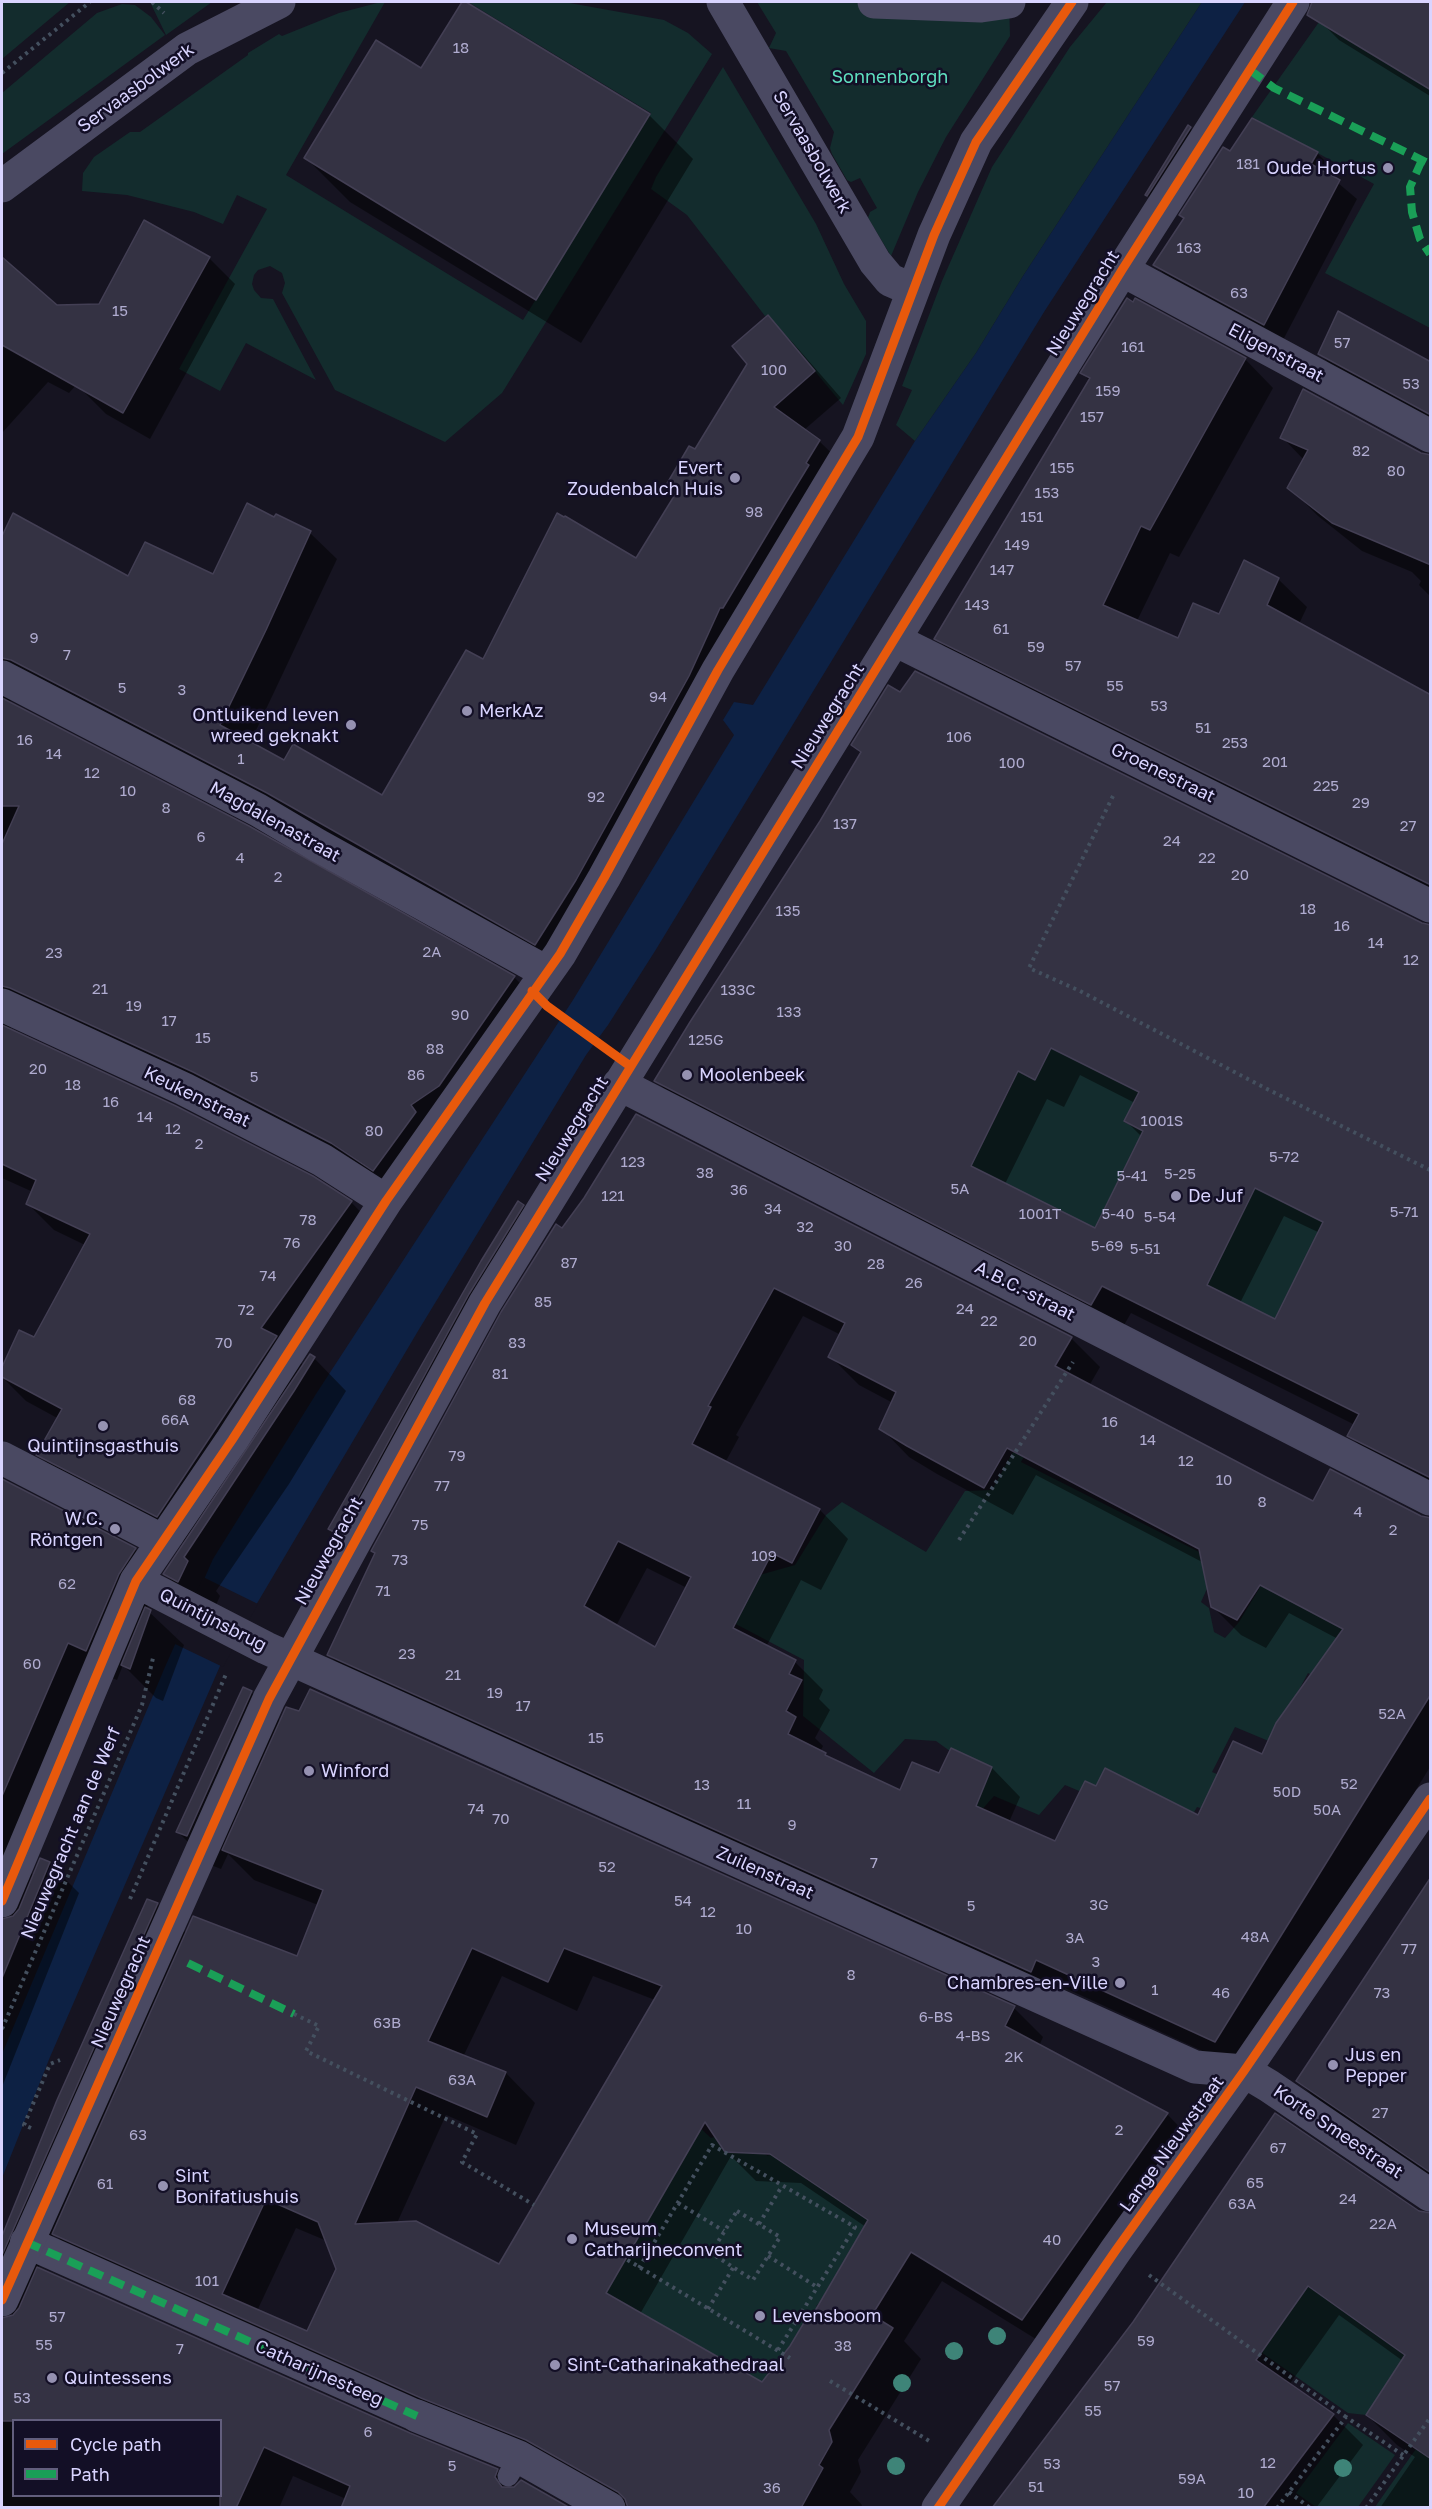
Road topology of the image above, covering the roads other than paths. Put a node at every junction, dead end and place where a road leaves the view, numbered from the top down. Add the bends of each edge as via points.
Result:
1 (279, 2) edge
2 (723, 2) edge
3 (874, 2) edge
4 (1009, 2) edge
5 (1072, 2) edge
6 (1293, 2) edge
7 (2, 186) edge
8 (1122, 270) junction
9 (913, 290) junction
10 (1431, 436) edge
11 (895, 640) junction
12 (2, 677) edge
13 (1431, 906) edge
14 (546, 972) junction
15 (2, 1005) edge
16 (619, 1084) junction
17 (386, 1201) junction
18 (2, 1458) edge
19 (1431, 1499) edge
20 (163, 1541) junction
21 (150, 1588) junction
22 (278, 1653) junction
23 (1431, 1799) edge
24 (2, 1901) edge
25 (1244, 2072) junction
26 (1431, 2195) edge
27 (26, 2242) junction
28 (2, 2300) edge
29 (417, 2416) joint
30 (609, 2508) edge
31 (938, 2508) edge

1 - 7 street, Servaasbolwerk via 187,49
2 - 9 street, Servaasbolwerk via 876,262 890,280
3 - 4 street via 981,6
5 - 9 street via 976,142
6 - 8 street, Nieuwegracht
8 - 10 street, Eligenstraat
8 - 11 street, Nieuwegracht
9 - 14 street via 858,437 718,670 604,878
11 - 13 street, Groenestraat
11 - 16 street, Nieuwegracht
12 - 14 street, Magdalenastraat via 258,810
14 - 17 street
15 - 17 street, Keukenstraat via 184,1089 322,1160
16 - 19 street, A.B.C.-straat
16 - 22 street, Nieuwegracht via 484,1303
17 - 20 street
18 - 20 street
20 - 21 street
21 - 22 street, Quintijnsbrug
21 - 24 street
22 - 25 street, Zuilenstraat via 1195,2067
22 - 27 street, Nieuwegracht via 269,1699
23 - 25 street, Lange Nieuwstraat
25 - 26 street, Korte Smeestraat
25 - 31 street, Lange Nieuwstraat
27 - 28 street, Nieuwegracht
27 - 29 street, Catharijnesteeg
29 - 30 street, Catharijnesteeg via 514,2467

